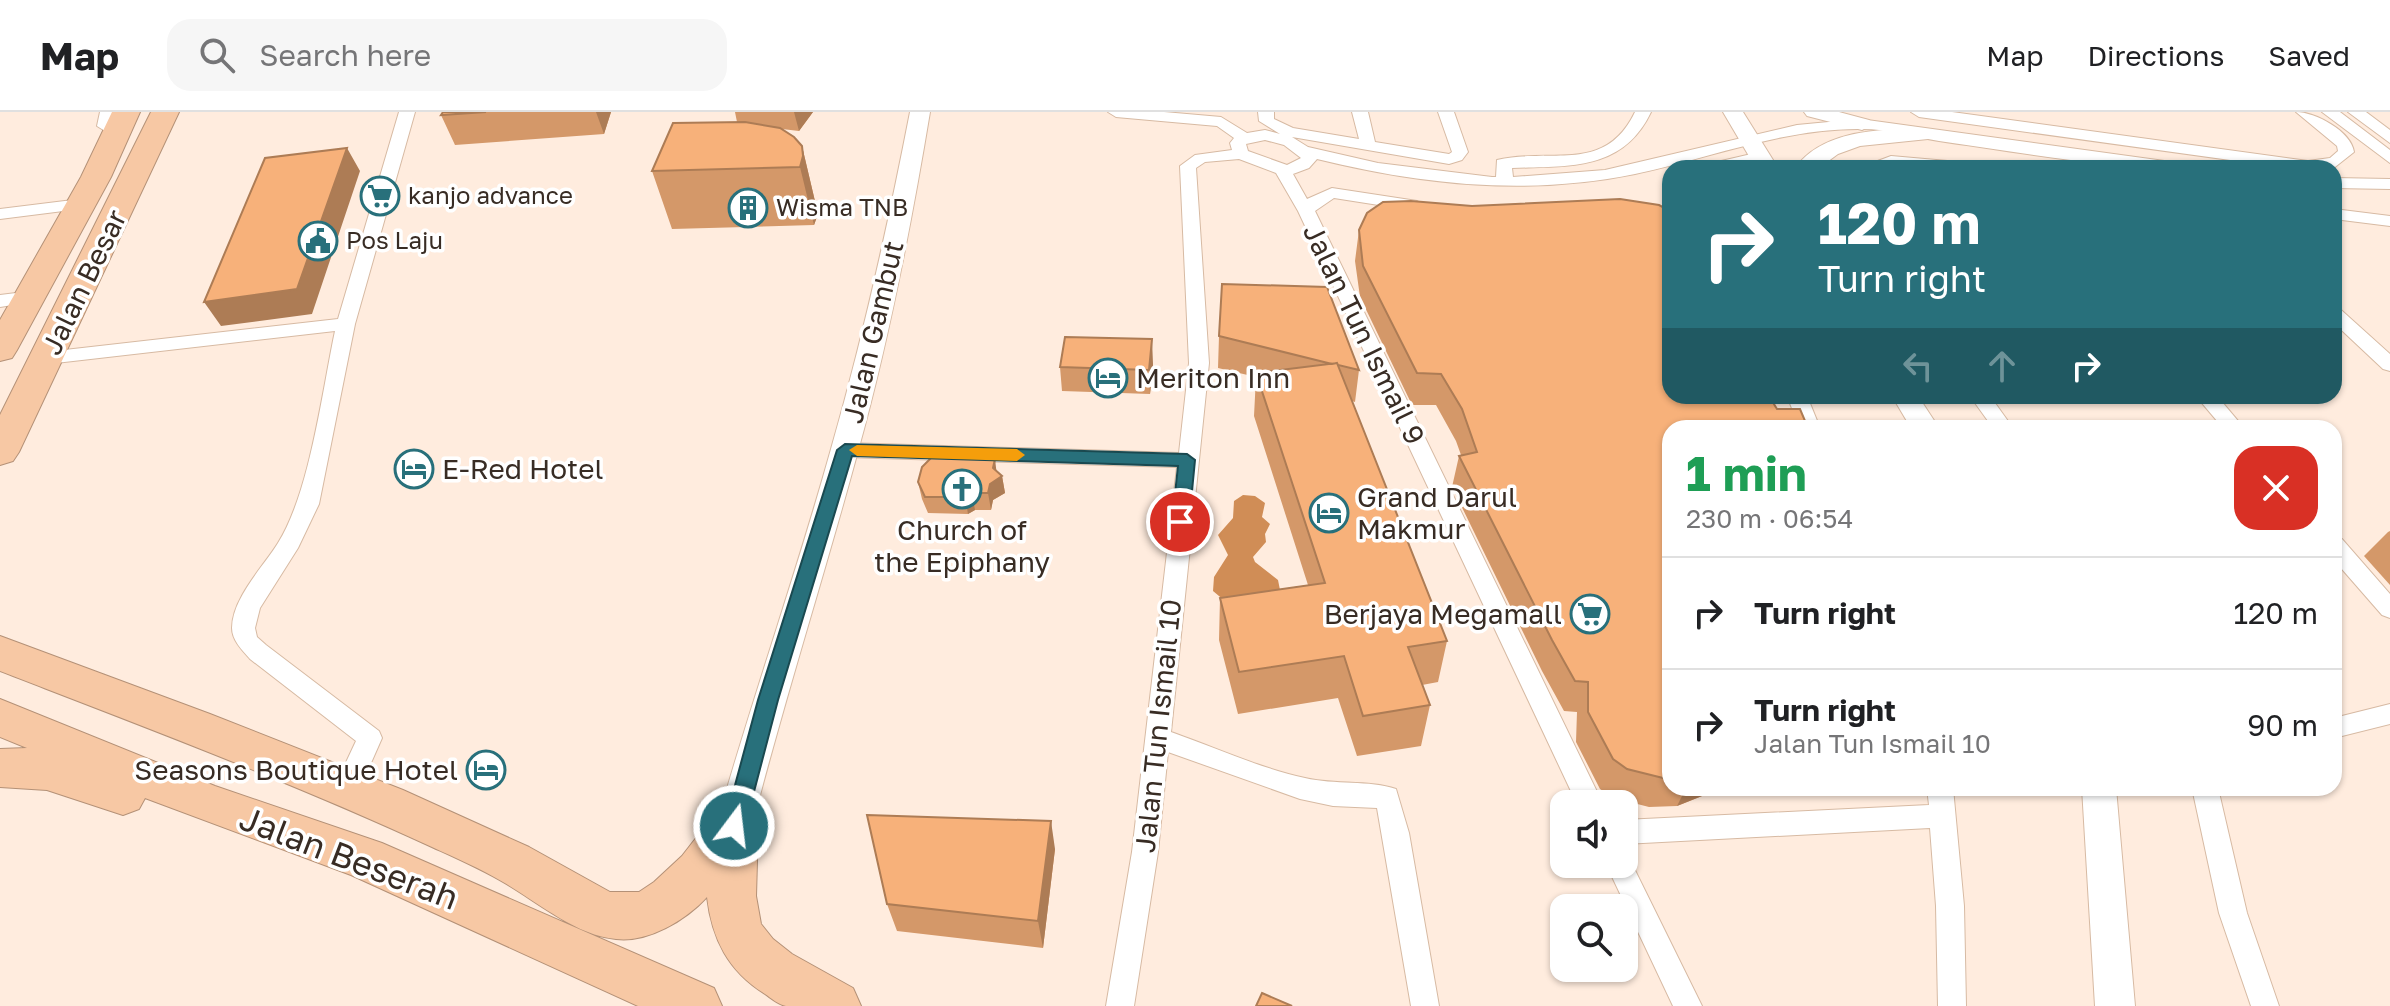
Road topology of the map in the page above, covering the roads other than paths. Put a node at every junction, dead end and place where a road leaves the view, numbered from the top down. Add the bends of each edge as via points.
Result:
1 (165, 112) edge
2 (407, 112) edge
3 (920, 112) edge
4 (1116, 112) edge
5 (1266, 112) edge
6 (1360, 112) edge
7 (1446, 112) edge
8 (1643, 112) edge
9 (1733, 112) edge
10 (1814, 112) edge
11 (2039, 112) edge
12 (2304, 112) edge
13 (2330, 112) edge
14 (2356, 112) edge
15 (113, 117) edge
16 (1919, 123) edge
17 (1862, 124) junction
18 (2047, 132) junction
19 (1286, 136) junction
20 (2390, 138) edge
21 (2372, 144) junction
22 (1242, 146) junction
23 (1368, 146) junction
24 (1759, 155) edge
25 (2390, 158) edge
26 (1720, 160) edge
27 (1815, 160) edge
28 (2131, 160) edge
29 (2262, 160) edge
30 (2337, 160) edge
31 (1662, 168) edge
32 (1307, 173) junction
33 (1662, 179) edge
34 (1505, 181) junction
35 (2343, 184) edge
36 (2390, 184) edge
37 (1432, 187) junction
38 (2390, 195) edge
39 (81, 204) junction
40 (1306, 211) junction
41 (0, 214) edge
42 (2342, 215) edge
43 (2390, 221) edge
44 (32, 297) junction
45 (0, 301) edge
46 (2342, 320) edge
47 (346, 324) junction
48 (2342, 330) edge
49 (2355, 332) junction
50 (0, 350) edge
51 (47, 358) junction
52 (2390, 365) edge
53 (27, 393) junction
54 (2213, 404) edge
55 (2227, 420) edge
56 (845, 450) junction
57 (0, 452) edge
58 (1187, 460) junction
59 (0, 473) edge
60 (2342, 554) edge
61 (2390, 609) edge
62 (0, 624) edge
63 (0, 653) edge
64 (2390, 714) edge
65 (0, 717) edge
66 (190, 725) junction
67 (2342, 726) edge
68 (1158, 738) junction
69 (0, 768) edge
70 (347, 788) junction
71 (1583, 790) edge
72 (1941, 796) edge
73 (2100, 796) edge
74 (2207, 796) edge
75 (1944, 816) junction
76 (734, 826) junction
77 (1638, 831) edge
78 (365, 858) junction
79 (1626, 878) edge
80 (696, 1006) edge
81 (835, 1006) edge
82 (1120, 1006) edge
83 (1425, 1006) edge
84 (1688, 1006) edge
85 (1952, 1006) edge
86 (2115, 1006) edge
87 (2265, 1006) edge

1 - 51 highway, Jalan Besar
2 - 47 street
3 - 56 street, Jalan Gambut via 895,251
4 - 22 street via 1221,122 1234,128
5 - 19 street via 1267,121
6 - 23 street
7 - 23 street via 1460,152 1456,157
8 - 34 street via 1639,126 1601,155 1503,163
9 - 24 street
10 - 17 street
11 - 18 street
12 - 30 street via 2345,144 2346,152
13 - 21 street
14 - 20 street
15 - 39 highway, Jalan Besar
16 - 17 street
16 - 18 street
16 - 27 street via 1843,144
16 - 28 street
17 - 24 street
18 - 29 street
19 - 22 street via 1265,135
19 - 23 street
19 - 32 street
21 - 25 street
21 - 35 street via 2377,163 2366,177
22 - 32 street
22 - 58 street, Jalan Tun Ismail 10 via 1188,166 1199,363
24 - 26 street
31 - 34 street via 1571,180
32 - 34 street via 1349,163
32 - 37 street
32 - 37 street via 1430,208
32 - 40 street, Jalan Tun Ismail 9
32 - 40 street via 1314,202
33 - 37 street via 1561,195
35 - 36 street
35 - 38 street
39 - 41 street
39 - 44 highway, Jalan Besar
40 - 71 street, Jalan Tun Ismail 9
42 - 43 street
44 - 45 street
44 - 50 highway, Jalan Besar
46 - 49 street
47 - 51 street
47 - 70 street via 308,504 249,606 243,628 258,652 370,738
48 - 49 street
49 - 52 street
51 - 53 highway, Jalan Besar
53 - 57 highway, Jalan Besar
53 - 59 highway
54 - 55 street
56 - 58 street
56 - 76 street, Jalan Gambut
58 - 68 street, Jalan Tun Ismail 10
60 - 61 street
62 - 66 highway
63 - 66 highway, Jalan Beserah
64 - 67 street
65 - 78 highway, Jalan Beserah via 203,802
66 - 70 highway, Jalan Beserah
68 - 82 street, Jalan Tun Ismail 10
68 - 83 street via 1300,788 1387,797
69 - 78 highway via 16,766 83,780 256,846
70 - 76 highway, Jalan Beserah via 515,863 616,917 663,905 685,887
72 - 75 street
73 - 86 street
74 - 87 street via 2233,913
75 - 77 street
75 - 85 street
76 - 81 highway via 729,884 733,923 741,941 783,979
78 - 80 highway, Jalan Beserah
79 - 84 street

